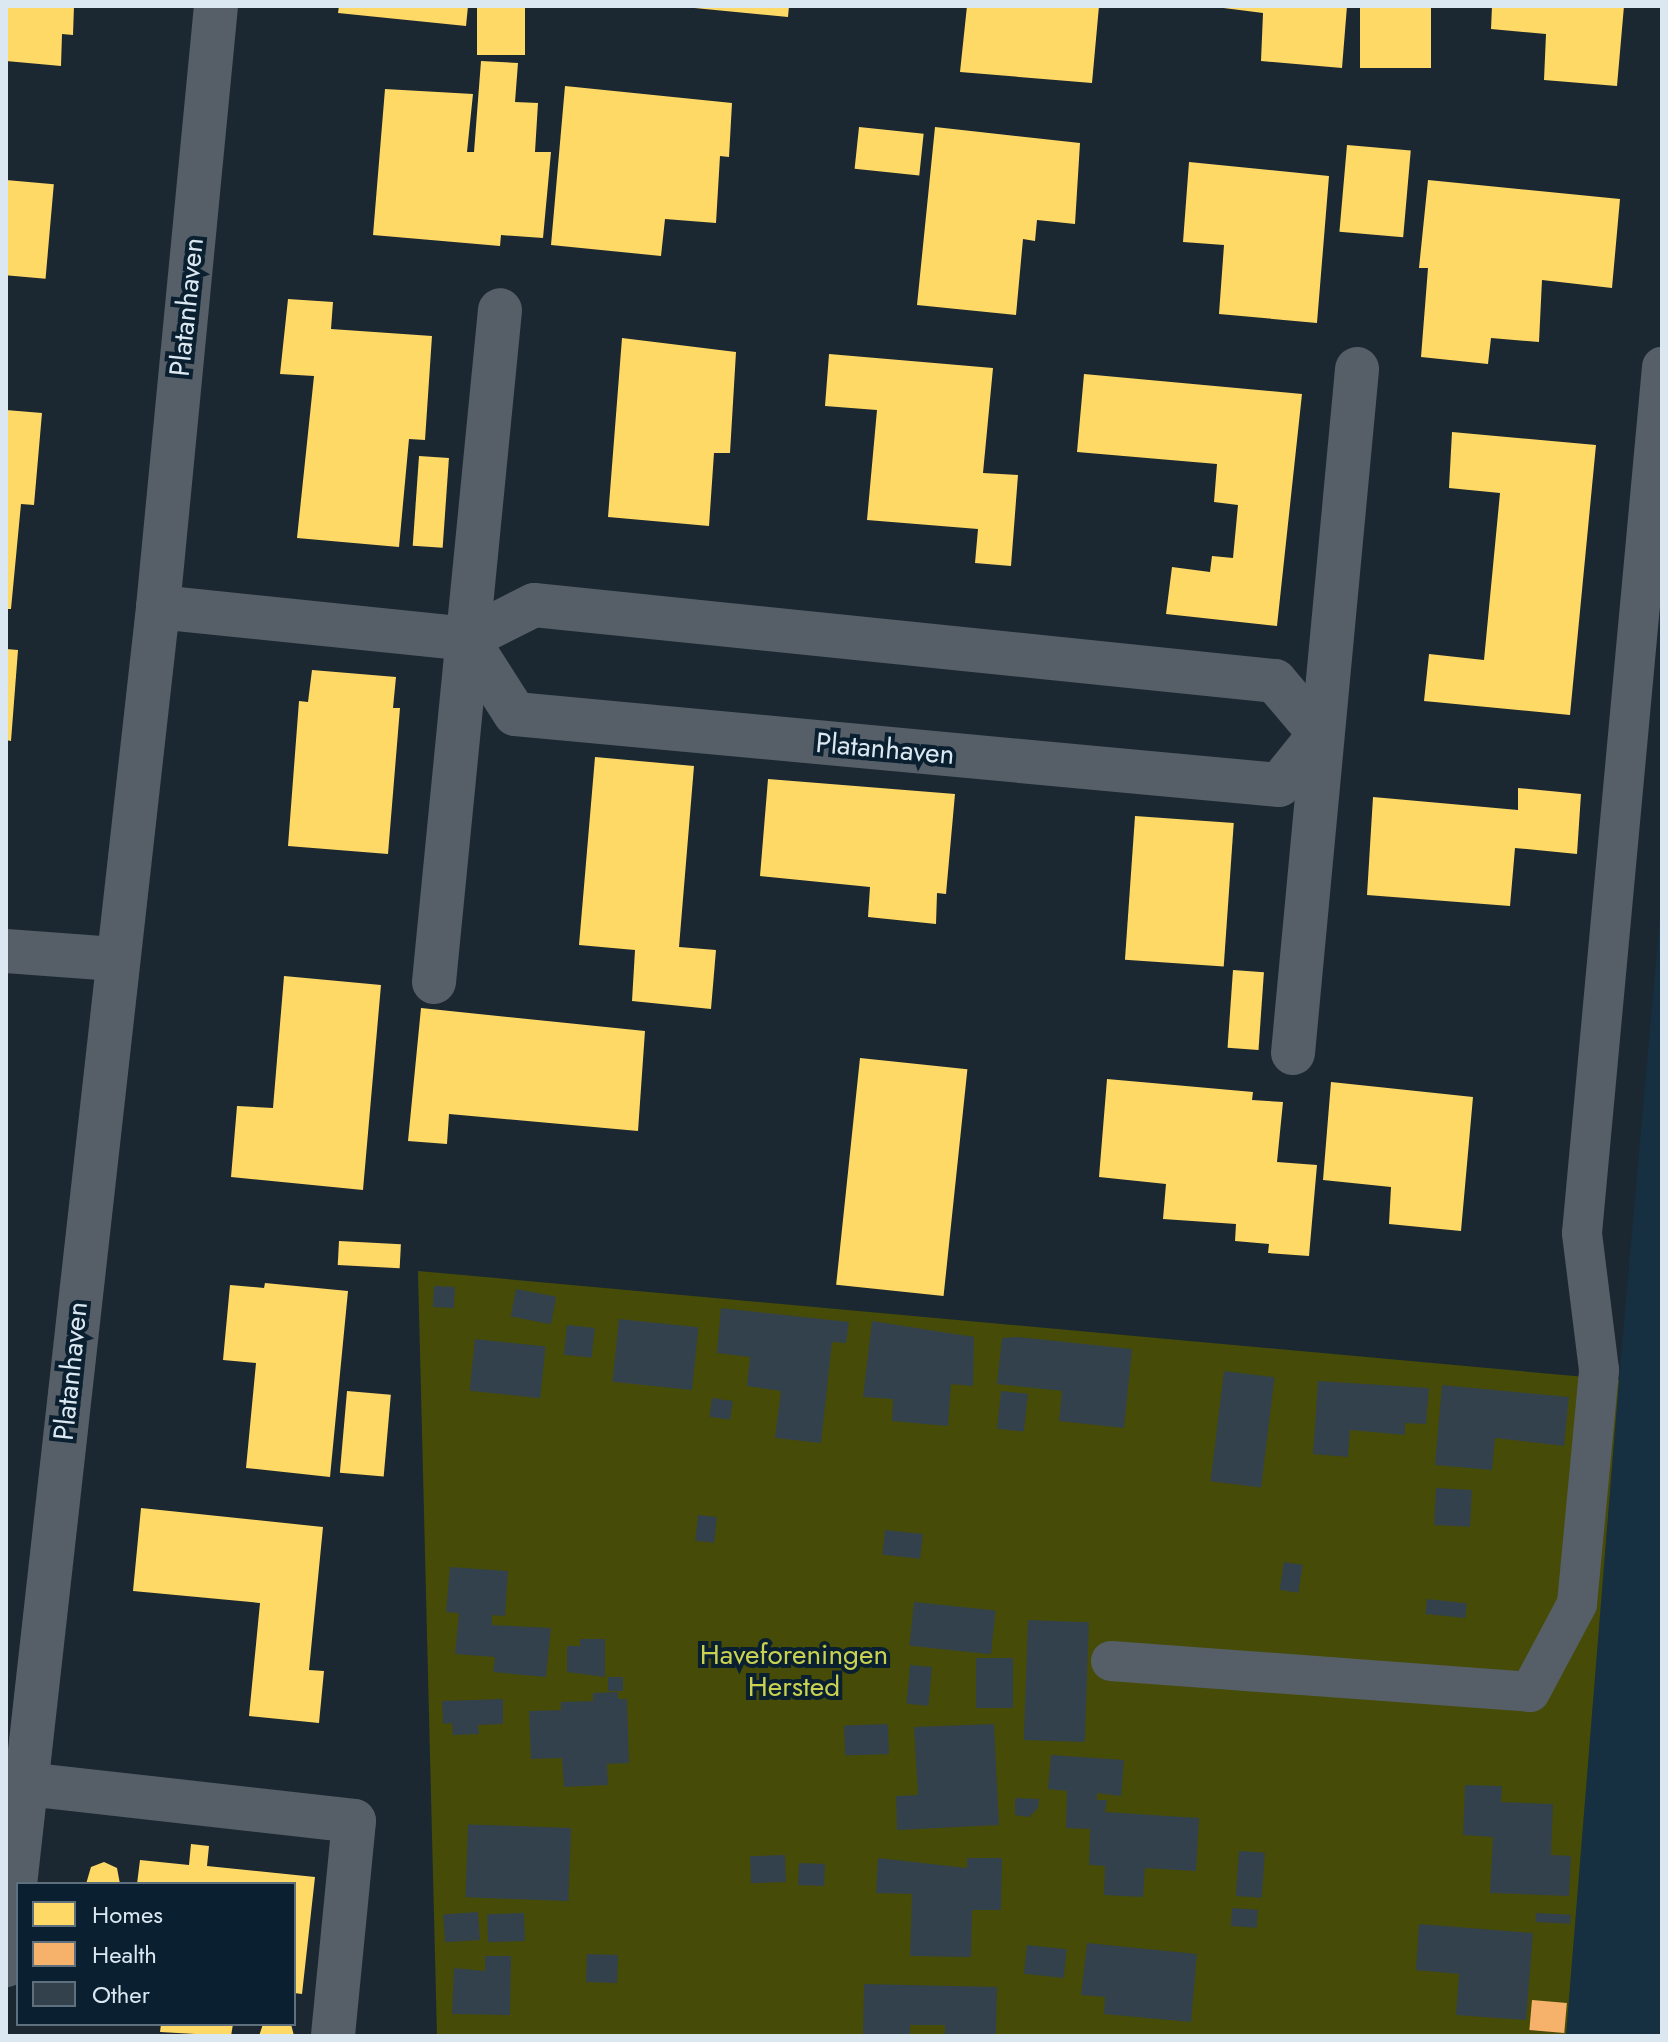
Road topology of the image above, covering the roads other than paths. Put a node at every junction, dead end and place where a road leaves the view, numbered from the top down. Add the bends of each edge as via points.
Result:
1 (216, 6) edge
2 (500, 310) dead end
3 (1662, 367) edge
4 (1357, 369) dead end
5 (158, 607) junction
6 (467, 639) junction
7 (1320, 734) junction
8 (6, 951) edge
9 (115, 959) junction
10 (434, 982) dead end
11 (1293, 1053) dead end
12 (1111, 1661) dead end
13 (26, 1784) junction
14 (6, 1965) edge
15 (333, 2036) edge

1 - 5 street, Platanhaven
2 - 6 street
3 - 12 lane via 1582,1233 1599,1370 1577,1604 1530,1692
4 - 7 street
5 - 6 street
5 - 9 street, Platanhaven
6 - 7 street via 534,605 1275,681
6 - 7 street, Platanhaven via 515,714 1279,785
6 - 10 street
7 - 11 street
8 - 9 street
9 - 13 street, Platanhaven
13 - 14 street, Platanhaven
13 - 15 street via 354,1821

